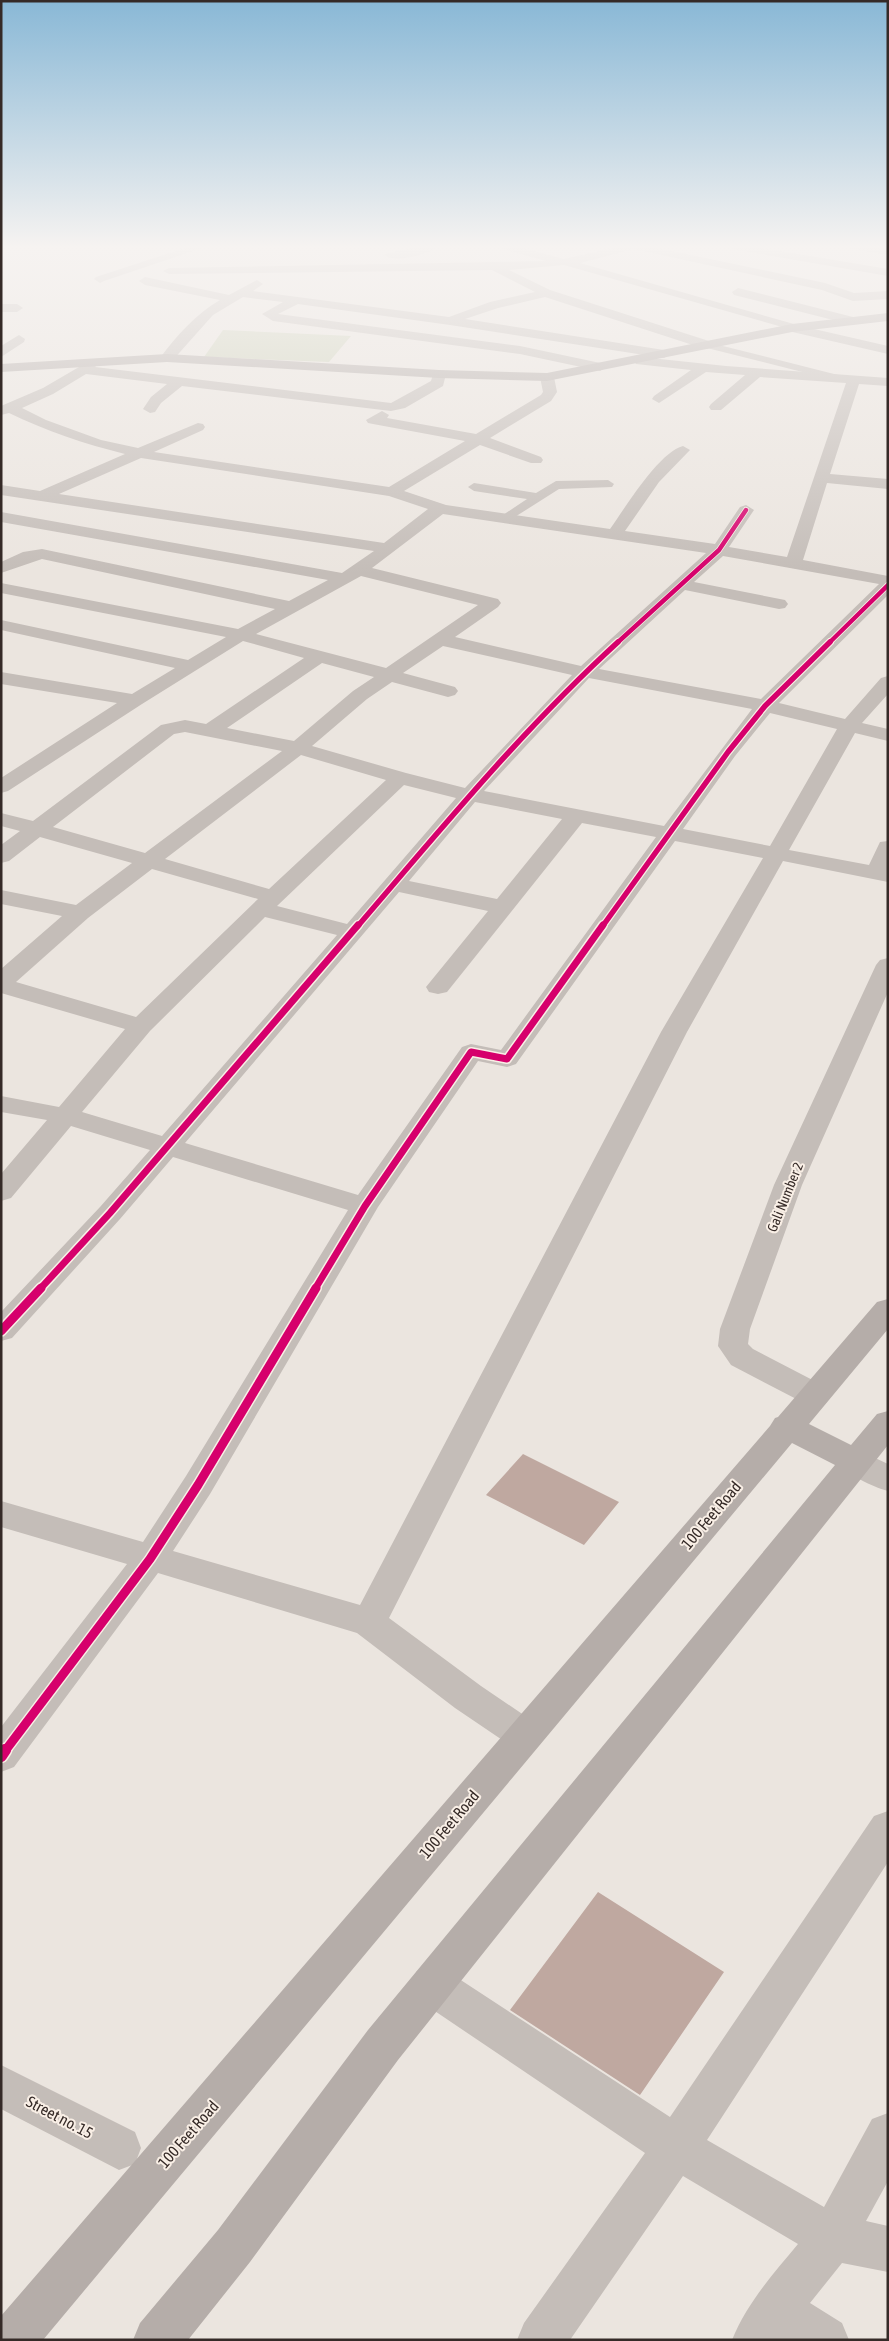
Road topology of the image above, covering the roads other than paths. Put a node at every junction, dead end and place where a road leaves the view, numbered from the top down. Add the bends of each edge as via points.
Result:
1 (169, 355) edge
2 (545, 355) edge
3 (657, 355) edge
4 (748, 355) edge
5 (167, 358) junction
6 (632, 360) junction
7 (87, 367) junction
8 (600, 367) junction
9 (1, 368) edge
10 (703, 368) junction
11 (757, 372) junction
12 (438, 374) junction
13 (547, 377) junction
14 (834, 377) junction
15 (854, 379) junction
16 (180, 381) junction
17 (888, 382) edge
18 (659, 399) dead end
19 (396, 406) junction
20 (716, 407) dead end
21 (6, 409) edge
22 (150, 409) dead end
23 (198, 427) dead end
24 (478, 439) junction
25 (683, 450) dead end
26 (138, 453) junction
27 (536, 460) dead end
28 (823, 478) junction
29 (608, 484) dead end
30 (888, 484) edge
31 (474, 487) dead end
32 (1, 490) edge
33 (392, 492) junction
34 (42, 496) junction
35 (536, 497) junction
36 (443, 509) junction
37 (746, 510) dead end
38 (1, 517) edge
39 (506, 518) junction
40 (615, 534) junction
41 (388, 548) junction
42 (719, 550) junction
43 (205, 553) junction
44 (793, 564) junction
45 (882, 565) dead end
46 (1, 568) edge
47 (352, 574) junction
48 (162, 579) junction
49 (882, 582) edge
50 (681, 584) junction
51 (1, 588) edge
52 (779, 604) dead end
53 (291, 606) junction
54 (115, 608) junction
55 (1, 625) edge
56 (242, 635) junction
57 (442, 640) junction
58 (318, 657) junction
59 (192, 666) junction
60 (585, 672) junction
61 (387, 675) junction
62 (1, 678) edge
63 (888, 682) edge
64 (448, 691) dead end
65 (134, 701) junction
66 (765, 706) junction
67 (180, 726) junction
68 (849, 726) junction
69 (212, 730) junction
70 (888, 735) edge
71 (298, 748) junction
72 (400, 778) junction
73 (1, 787) edge
74 (470, 795) junction
75 (576, 816) junction
76 (1, 819) edge
77 (37, 830) junction
78 (670, 834) junction
79 (888, 847) edge
80 (774, 854) junction
81 (1, 856) edge
82 (149, 862) junction
83 (882, 874) edge
84 (393, 884) junction
85 (1, 897) edge
86 (267, 903) junction
87 (503, 907) junction
88 (80, 913) junction
89 (352, 932) junction
90 (888, 965) edge
91 (1, 984) edge
92 (438, 987) dead end
93 (141, 1026) junction
94 (1, 1104) edge
95 (66, 1116) junction
96 (165, 1148) junction
97 (1, 1192) edge
98 (365, 1206) junction
99 (888, 1309) edge
100 (1, 1331) edge
101 (815, 1394) junction
102 (888, 1422) edge
103 (786, 1426) junction
104 (872, 1470) edge
105 (1, 1514) edge
106 (150, 1559) junction
107 (368, 1622) junction
108 (524, 1735) junction
109 (1, 1756) edge
110 (888, 1828) edge
111 (432, 1986) junction
112 (1, 2086) edge
113 (888, 2136) edge
114 (676, 2147) junction
115 (119, 2148) dead end
116 (832, 2238) junction
117 (888, 2249) edge
118 (765, 2325) edge
119 (12, 2340) edge
120 (156, 2340) edge
121 (541, 2340) edge
122 (825, 2340) edge

1 - 5 street
2 - 8 street
3 - 6 main road
4 - 14 lane
5 - 7 main road
5 - 12 main road
6 - 8 main road
6 - 10 street
7 - 9 main road
7 - 16 street
7 - 21 street
8 - 13 main road
10 - 11 street
10 - 18 street
11 - 14 street
11 - 20 street
12 - 13 main road
12 - 19 street via 438,383
13 - 24 street via 549,394
14 - 15 street
15 - 17 street
15 - 28 street
16 - 19 street
16 - 22 street
19 - 24 street via 373,420
21 - 26 street via 71,434
23 - 26 street
24 - 27 street
24 - 33 street
25 - 40 street via 665,464
26 - 33 street via 263,475
26 - 34 street
28 - 30 street
28 - 44 street
29 - 35 lane via 561,483
31 - 35 lane
32 - 34 street
33 - 36 street
34 - 41 street
35 - 39 lane
36 - 39 street
36 - 41 street
37 - 42 street
38 - 43 street
39 - 40 street
40 - 42 street
41 - 47 street
42 - 44 street
42 - 50 street
43 - 47 street
43 - 48 street
44 - 49 street
45 - 49 street
46 - 48 street via 33,554 42,554
47 - 53 street
47 - 57 street via 492,603
48 - 53 street
48 - 54 street
49 - 66 street
50 - 52 street
50 - 60 street
51 - 54 street
53 - 56 street
54 - 56 street
55 - 59 street
56 - 58 street
56 - 59 street
57 - 60 street
57 - 61 street
58 - 61 street
58 - 69 street
59 - 65 street
60 - 66 street
60 - 74 street
61 - 64 street
61 - 71 street
62 - 65 street
63 - 68 street
65 - 67 street via 187,720
65 - 73 street
66 - 68 street
66 - 78 street
67 - 69 street
67 - 77 street via 168,729
68 - 70 street
68 - 80 street
69 - 71 street
71 - 72 street
71 - 82 street
72 - 74 street
72 - 86 street
74 - 75 street
74 - 84 street
75 - 78 street
75 - 87 street
76 - 77 street
77 - 81 street
77 - 82 street
78 - 80 street
78 - 98 street via 507,1059 471,1052
79 - 83 street
80 - 83 street
80 - 107 street via 592,1187 448,1473
82 - 86 street
82 - 88 street
84 - 87 street
84 - 89 street
85 - 88 street
86 - 89 street
86 - 93 street
87 - 92 street
88 - 91 street
89 - 96 street
90 - 101 street, Gali Number 2 via 788,1185 735,1329 733,1346 742,1356
91 - 93 street
93 - 95 street
94 - 95 street
95 - 96 street
95 - 97 street
96 - 98 street
96 - 100 street
98 - 106 street via 198,1485
99 - 101 main road, 100 Feet Road
101 - 103 main road, 100 Feet Road
102 - 104 main road
103 - 104 main road
103 - 108 main road, 100 Feet Road
104 - 111 main road
105 - 106 street
106 - 107 street
106 - 109 street
107 - 108 street
108 - 119 main road, 100 Feet Road
110 - 114 street
111 - 114 street
111 - 120 main road via 383,2045 234,2246
112 - 115 street, Street no. 15
113 - 116 street
114 - 116 street
114 - 121 street
116 - 117 street
116 - 118 street
118 - 122 street

